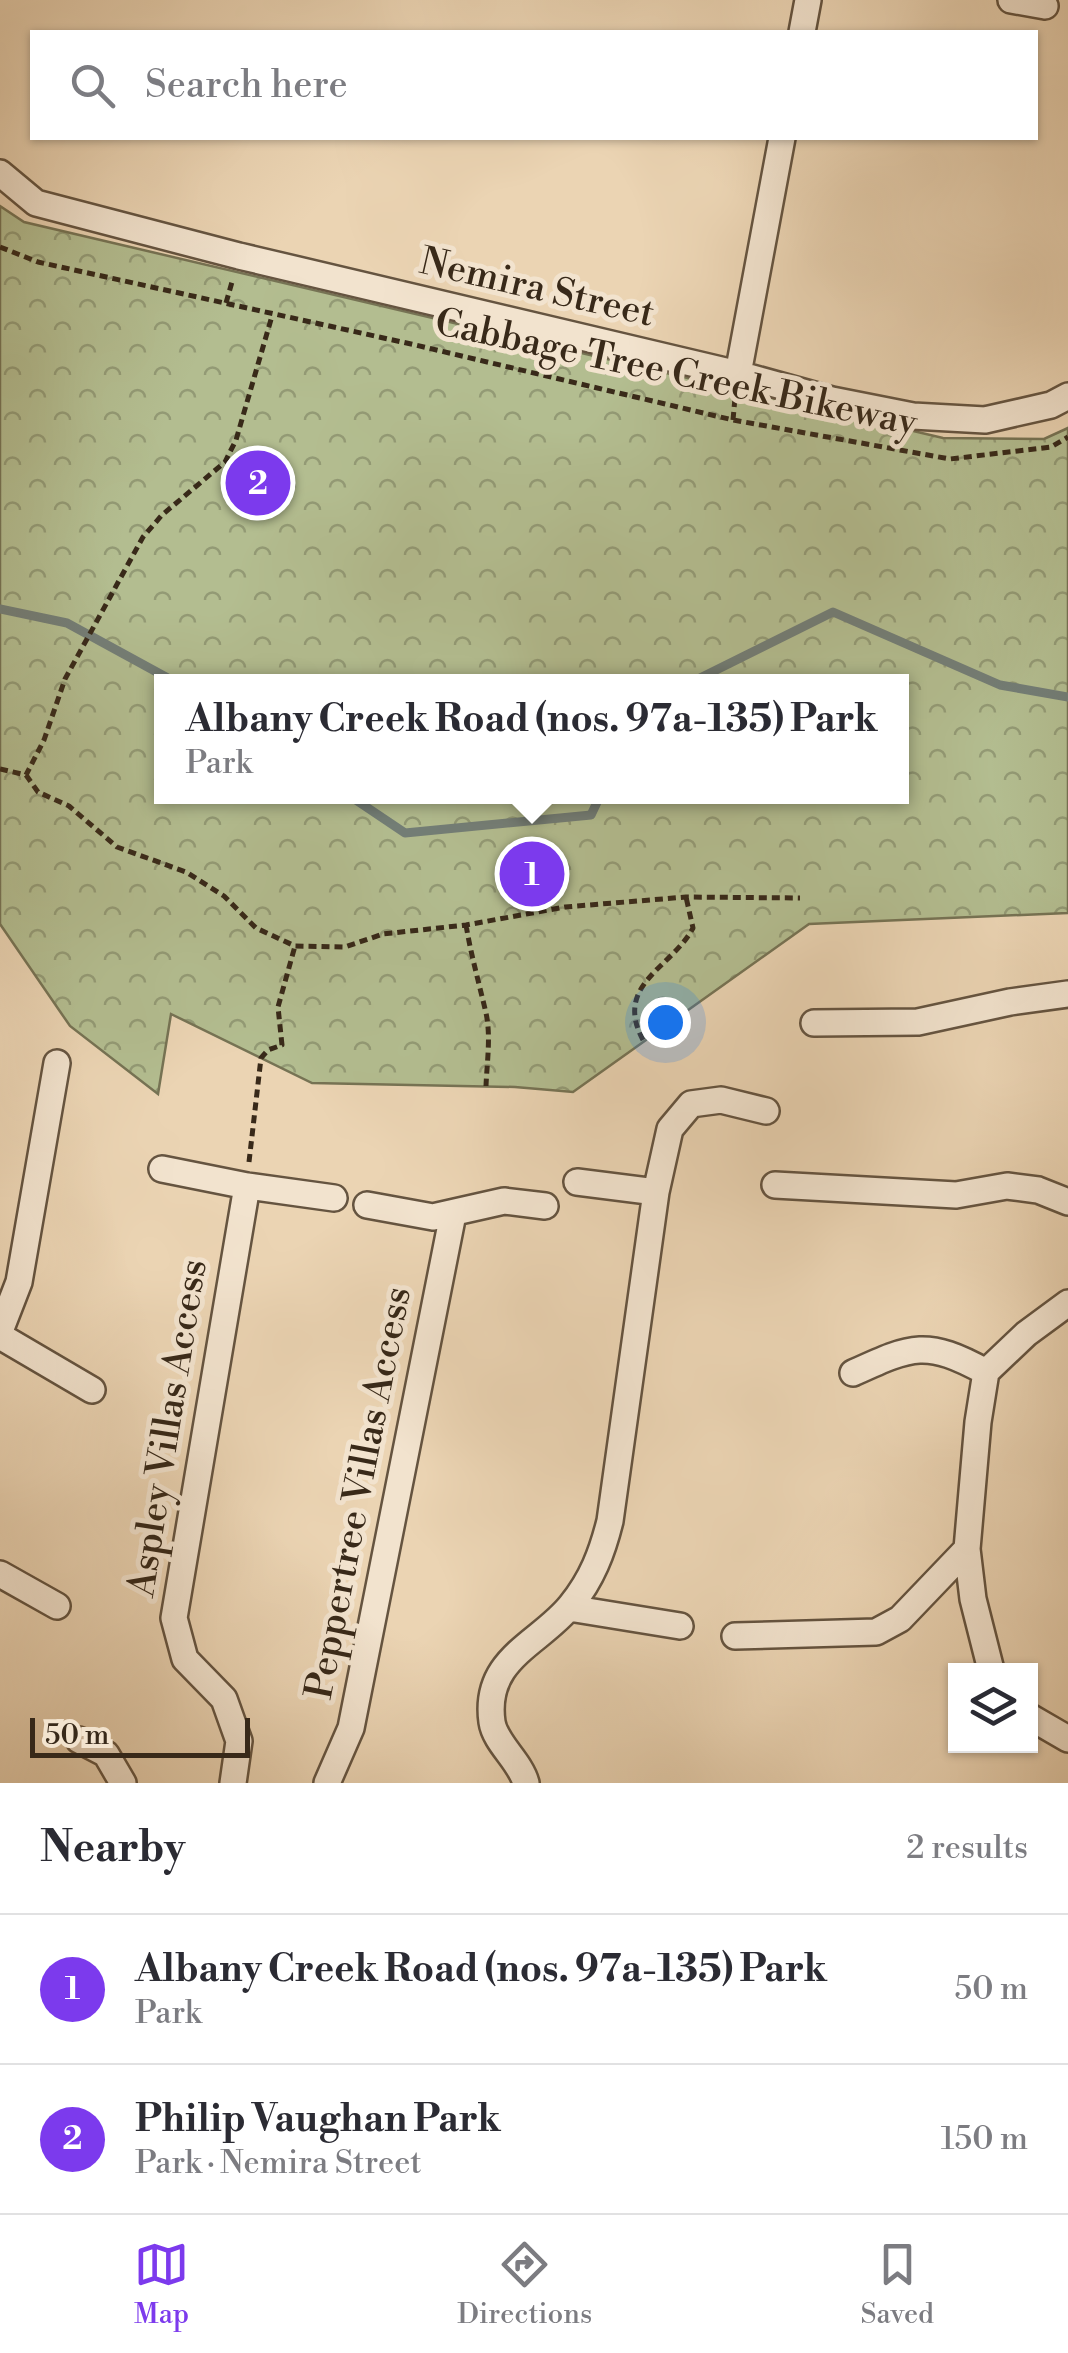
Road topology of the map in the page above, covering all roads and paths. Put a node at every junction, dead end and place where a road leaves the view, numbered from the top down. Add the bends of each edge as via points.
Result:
1 (808, 0) edge
2 (1010, 0) edge
3 (1045, 6) dead end
4 (802, 30) edge
5 (782, 140) edge
6 (0, 173) edge
7 (0, 247) edge
8 (272, 316) junction
9 (738, 374) junction
10 (1068, 396) edge
11 (1068, 437) edge
12 (0, 769) edge
13 (26, 776) junction
14 (686, 897) junction
15 (800, 898) dead end
16 (466, 925) junction
17 (294, 946) junction
18 (1068, 994) edge
19 (814, 1023) dead end
20 (643, 1040) dead end
21 (57, 1062) dead end
22 (486, 1086) dead end
23 (766, 1111) dead end
24 (162, 1169) dead end
25 (577, 1182) dead end
26 (775, 1185) dead end
27 (246, 1186) junction
28 (656, 1192) junction
29 (334, 1198) dead end
30 (1068, 1202) edge
31 (367, 1205) dead end
32 (545, 1206) dead end
33 (452, 1214) junction
34 (1068, 1304) edge
35 (0, 1334) edge
36 (986, 1372) junction
37 (853, 1374) dead end
38 (92, 1390) dead end
39 (967, 1550) junction
40 (0, 1574) edge
41 (57, 1606) dead end
42 (569, 1608) junction
43 (680, 1626) dead end
44 (735, 1636) dead end
45 (989, 1663) edge
46 (1038, 1721) edge
47 (1068, 1739) edge
48 (79, 1740) dead end
49 (123, 1783) edge
50 (233, 1783) edge
51 (327, 1783) edge
52 (526, 1783) edge

1 - 4 street
2 - 3 street
5 - 9 street
6 - 9 street, Nemira Street via 36,203
7 - 8 path, Cabbage Tree Creek Bikeway via 38,262
8 - 11 path, Cabbage Tree Creek Bikeway via 733,420 950,459 1052,447
8 - 13 path via 225,462 142,537 65,678
9 - 10 street, Nemira Street via 913,416 985,420
12 - 13 path
13 - 17 path via 38,792 69,806 117,847 186,872 256,928
14 - 15 path
14 - 16 path via 565,907
14 - 20 path via 693,928 638,991 634,1023
16 - 17 path via 383,934 345,947
16 - 22 path via 486,1015
17 - 27 path via 278,1007 282,1044 261,1058
18 - 19 street via 918,1022
21 - 35 street via 19,1282
23 - 28 street via 721,1100 691,1104 670,1128
24 - 27 street
25 - 28 street
26 - 30 street via 956,1196 1007,1186
27 - 29 street
27 - 50 street, Aspley Villas Access via 174,1618 184,1658 224,1699 239,1741
28 - 42 street via 610,1521 600,1562
31 - 33 street
32 - 33 street via 504,1201
33 - 51 street, Peppertree Villas Access via 351,1728
34 - 36 street
35 - 38 street
36 - 37 street via 918,1349
36 - 39 street
39 - 44 street via 900,1619 876,1632
39 - 45 street
40 - 41 street
42 - 43 street
42 - 52 street via 526,1642 492,1686 492,1726
46 - 47 street
48 - 49 street via 106,1754

